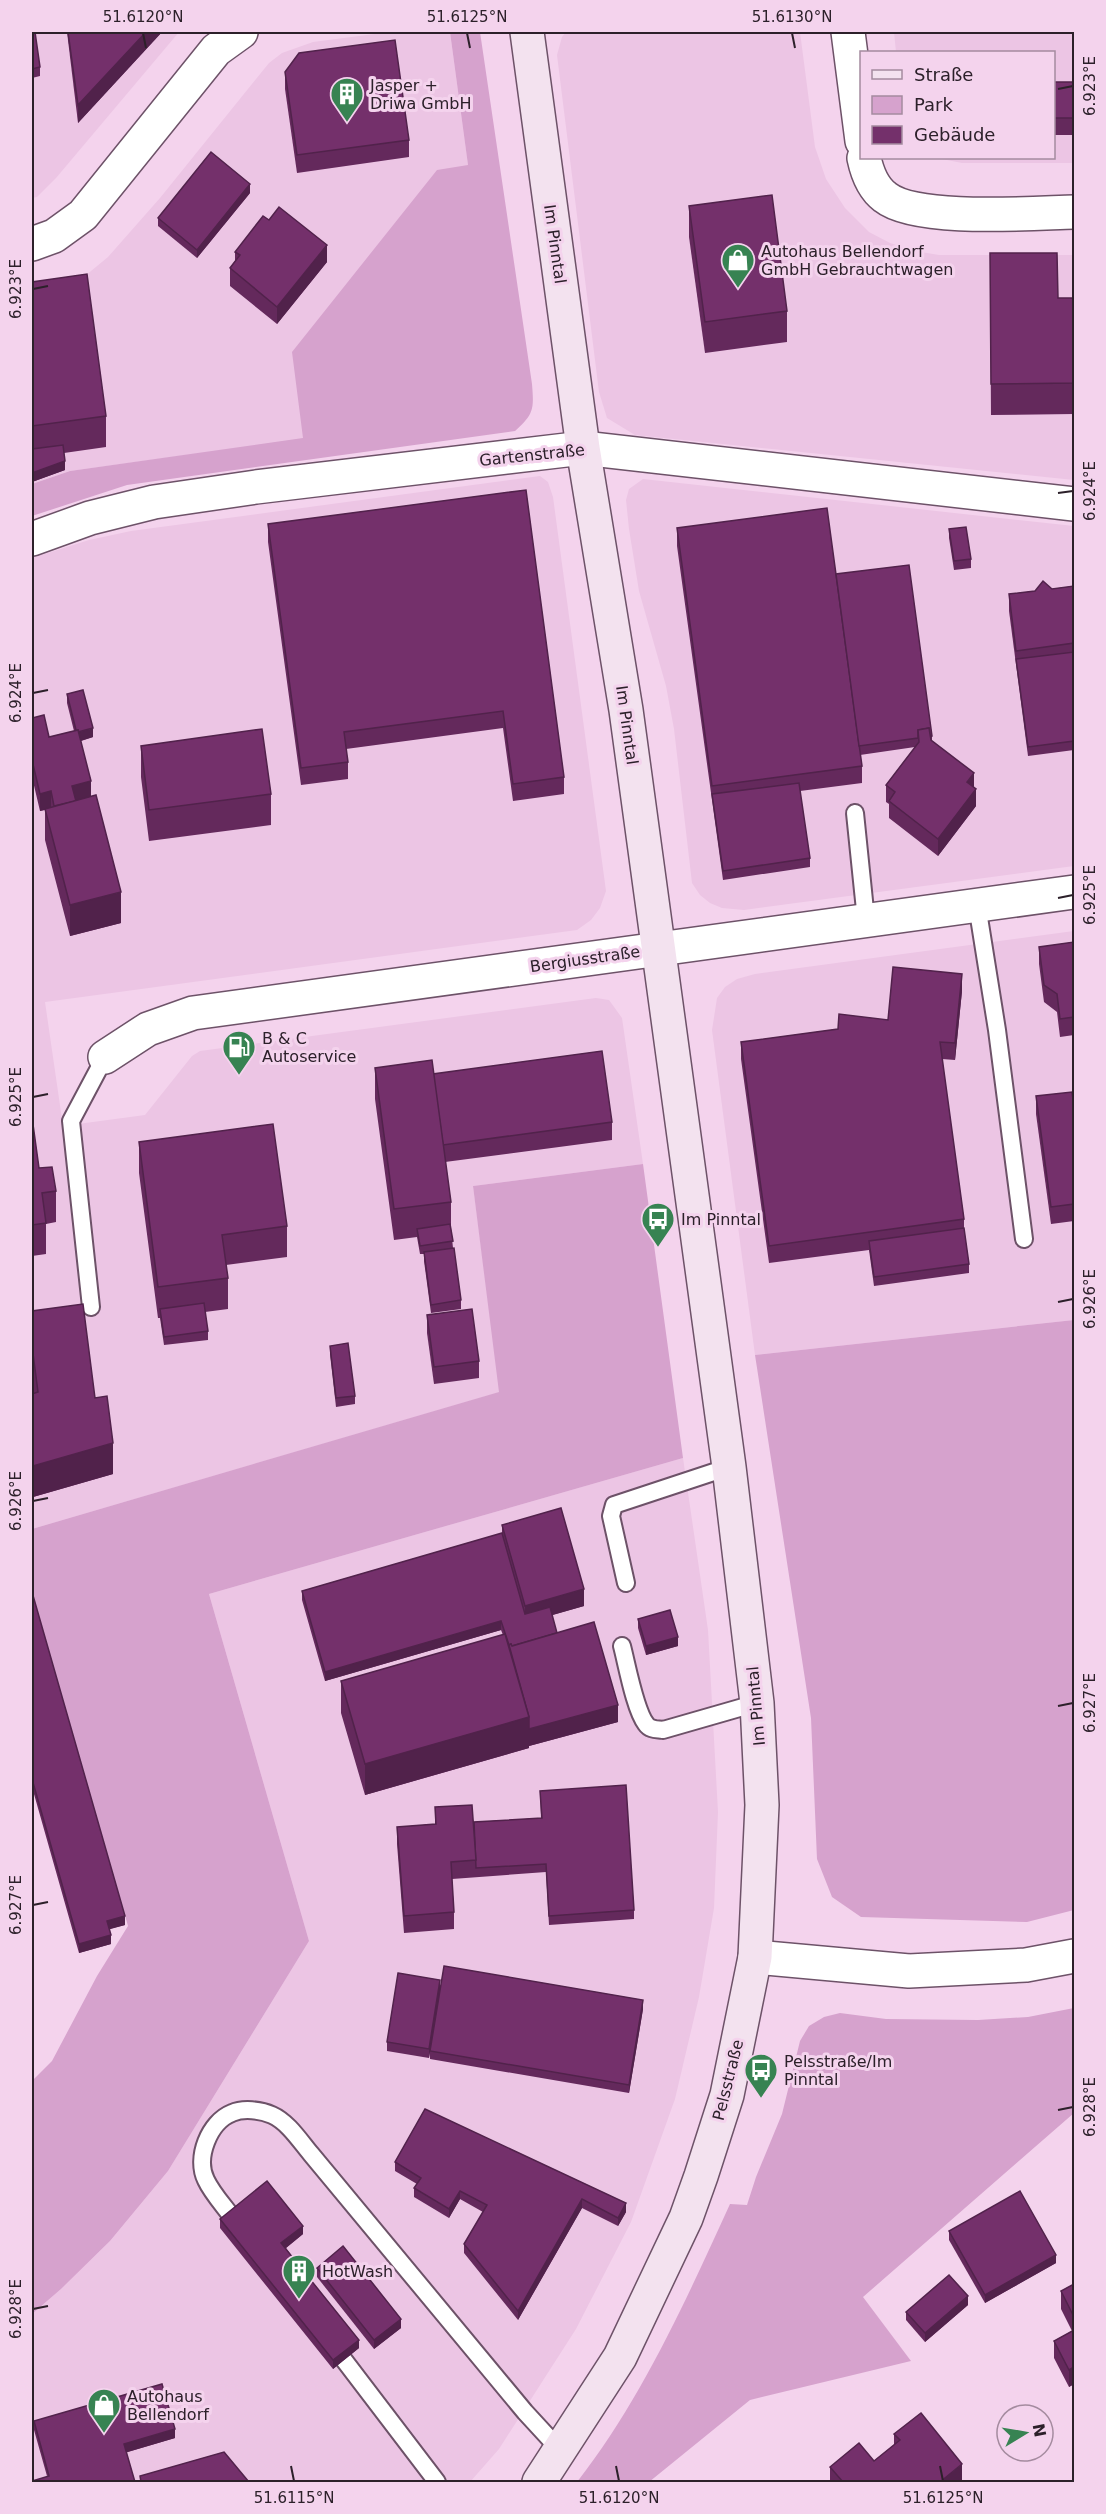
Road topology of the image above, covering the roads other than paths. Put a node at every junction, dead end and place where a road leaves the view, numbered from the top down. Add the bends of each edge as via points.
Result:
1 (241, 32) edge
2 (526, 32) edge
3 (848, 32) edge
4 (860, 133) edge
5 (864, 159) edge
6 (1074, 212) edge
7 (32, 244) edge
8 (583, 448) junction
9 (1074, 504) edge
10 (32, 539) edge
11 (855, 813) dead end
12 (1074, 892) edge
13 (977, 905) junction
14 (866, 920) junction
15 (659, 948) junction
16 (105, 1057) joint
17 (1024, 1239) dead end
18 (91, 1306) dead end
19 (729, 1467) junction
20 (626, 1583) dead end
21 (622, 1646) dead end
22 (757, 1703) junction
23 (1074, 1956) edge
24 (755, 1957) junction
25 (232, 2217) edge
26 (345, 2360) edge
27 (560, 2450) junction
28 (437, 2482) edge
29 (539, 2482) edge

1 - 7 street via 216,50 83,215 61,232
2 - 8 main road, Im Pinntal
3 - 4 street
5 - 6 street via 871,181 885,197 905,206 933,213
8 - 9 street, Gartenstraße
8 - 10 street, Gartenstraße via 154,502 90,518
8 - 15 main road, Im Pinntal
11 - 14 lane
12 - 13 street, Bergiusstraße
13 - 14 street, Bergiusstraße
13 - 17 lane
14 - 15 street, Bergiusstraße
15 - 16 street, Bergiusstraße via 193,1013 148,1029
15 - 19 main road, Im Pinntal
16 - 18 lane via 71,1121
19 - 20 lane via 614,1505 612,1516
19 - 22 main road, Im Pinntal
21 - 22 lane via 641,1714 647,1726 654,1729 663,1730
22 - 24 main road, Im Pinntal via 762,1805
23 - 24 street via 1026,1965 909,1971
24 - 27 main road, Pelsstraße via 727,2095 686,2218 620,2357
25 - 27 lane via 205,2179 202,2165 206,2144 215,2127 233,2112 250,2110 274,2115
26 - 28 lane
27 - 29 main road, Pelsstraße

